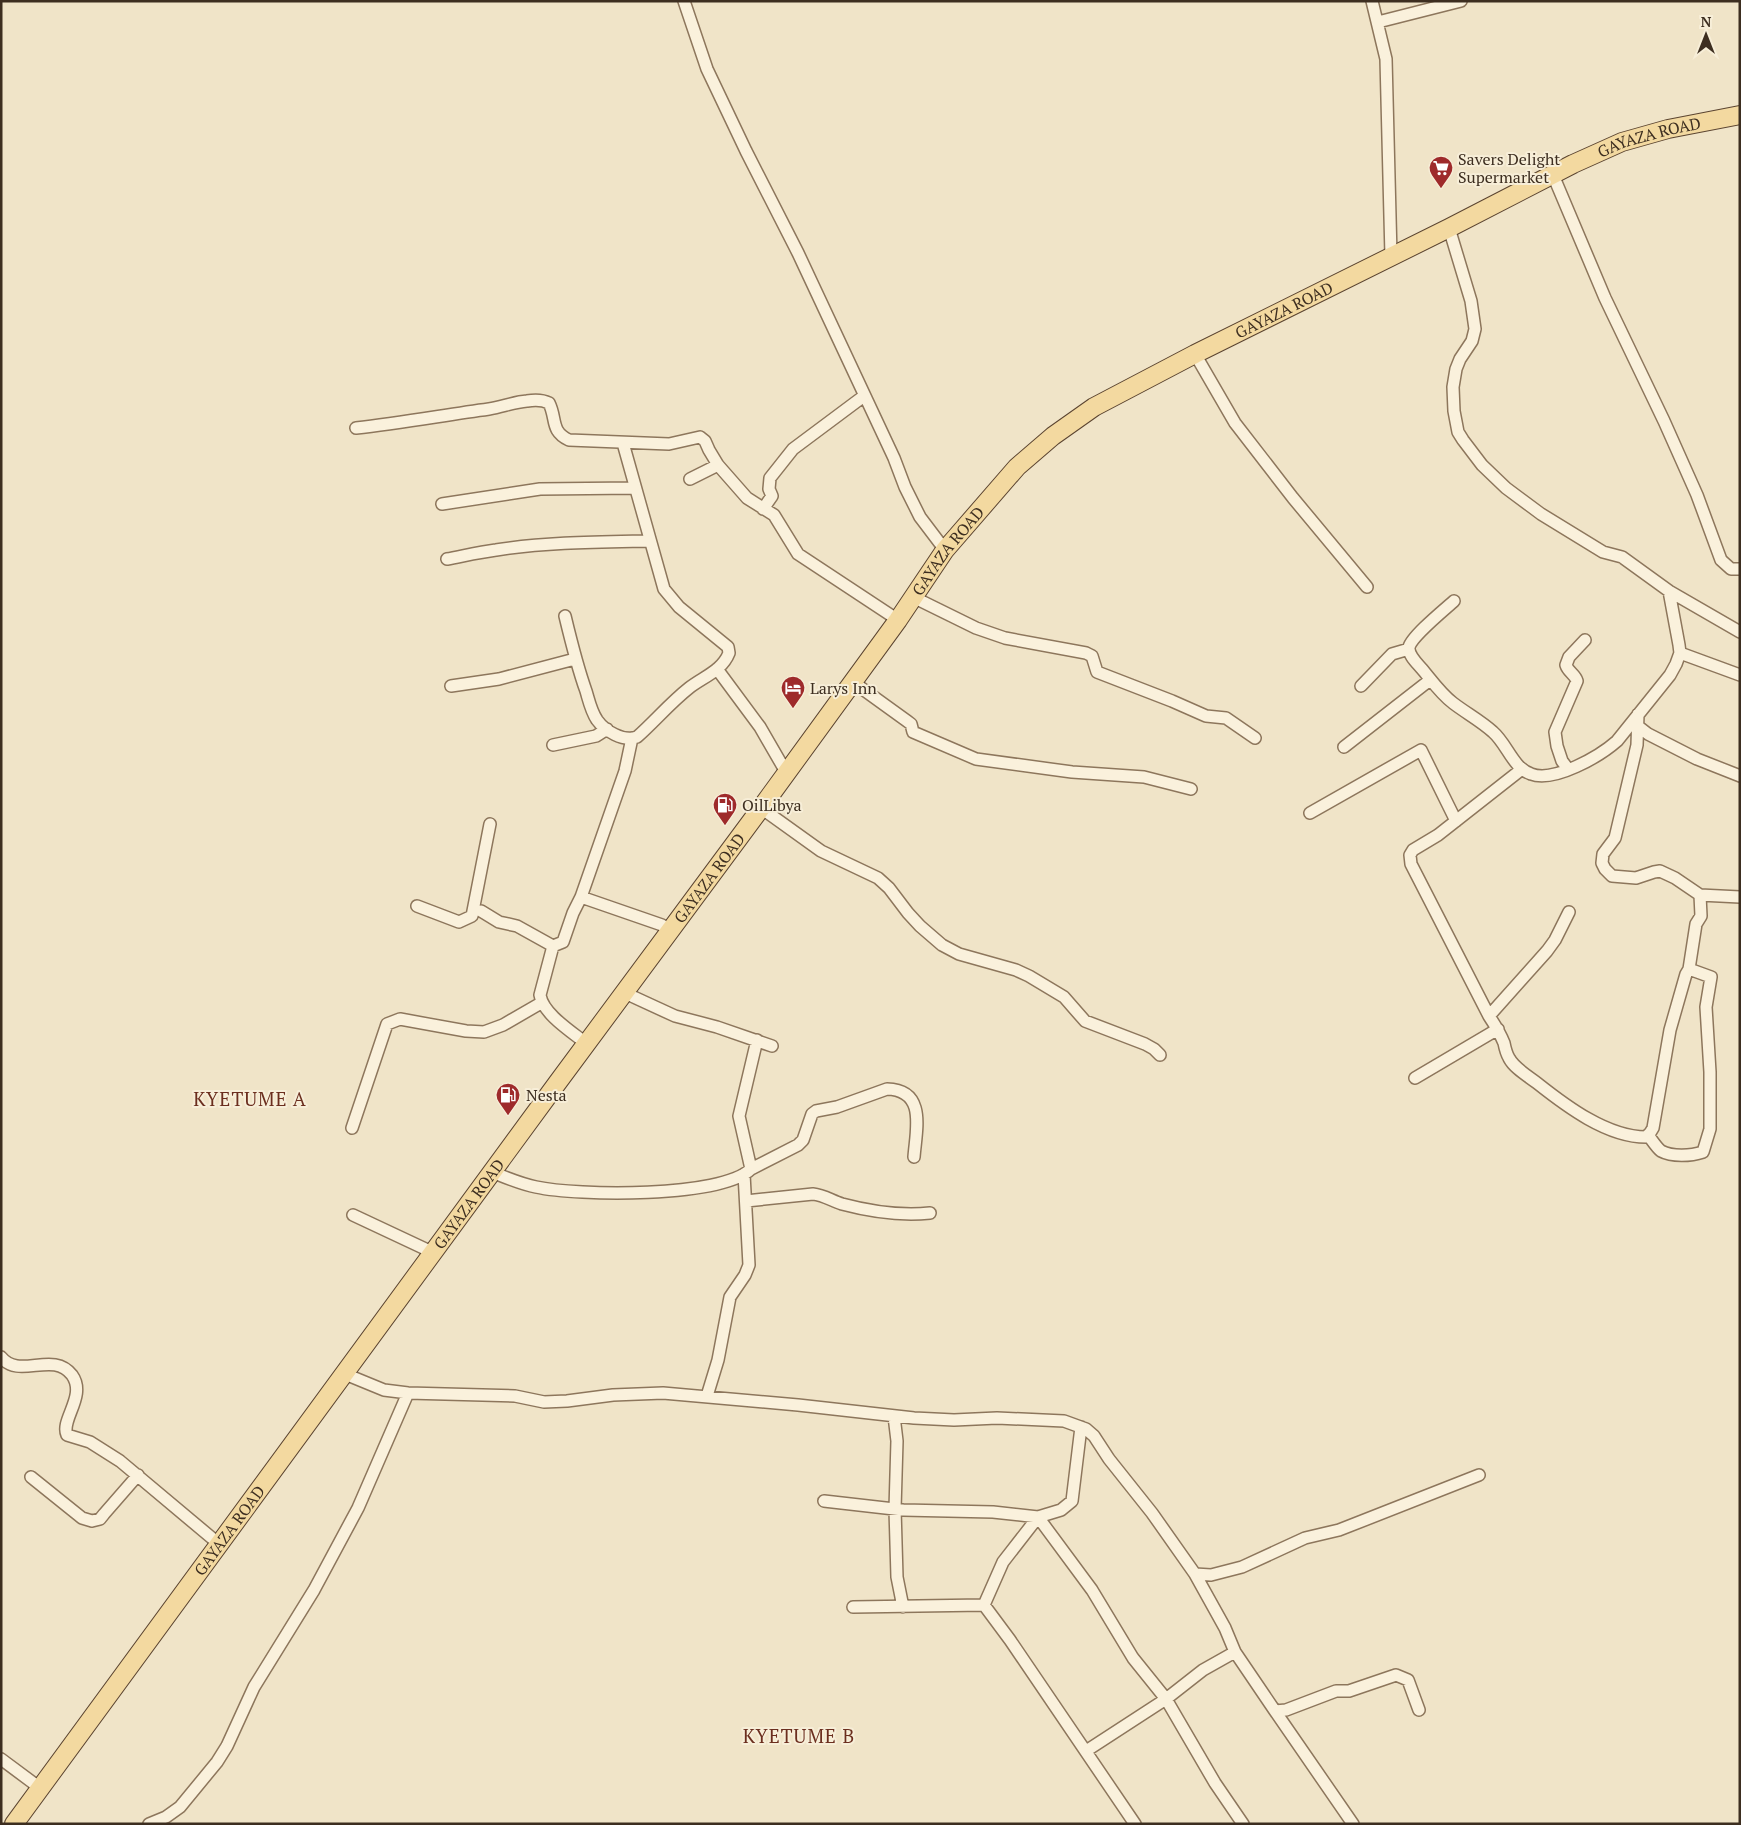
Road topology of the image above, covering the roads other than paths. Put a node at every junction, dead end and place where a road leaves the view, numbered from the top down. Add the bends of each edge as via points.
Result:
1 (684, 1) edge
2 (1372, 1) edge
3 (1461, 1) edge
4 (1378, 22) junction
5 (1740, 115) edge
6 (1553, 175) junction
7 (1450, 228) junction
8 (1391, 256) junction
9 (1196, 354) junction
10 (864, 396) junction
11 (356, 428) dead end
12 (623, 443) junction
13 (718, 465) junction
14 (690, 479) dead end
15 (635, 488) junction
16 (442, 504) dead end
17 (763, 508) junction
18 (650, 541) junction
19 (945, 550) junction
20 (447, 559) dead end
21 (1740, 569) edge
22 (1366, 587) dead end
23 (1668, 591) junction
24 (913, 597) junction
25 (1454, 601) dead end
26 (564, 616) dead end
27 (898, 620) junction
28 (1740, 632) edge
29 (1585, 640) dead end
30 (1409, 649) junction
31 (1680, 653) junction
32 (575, 659) junction
33 (717, 669) junction
34 (1740, 676) edge
35 (1430, 680) junction
36 (853, 682) junction
37 (451, 686) dead end
38 (1360, 686) dead end
39 (1638, 714) junction
40 (1639, 727) junction
41 (607, 730) junction
42 (632, 738) junction
43 (1255, 738) dead end
44 (553, 745) dead end
45 (1344, 747) dead end
46 (1740, 763) edge
47 (1522, 769) junction
48 (1568, 769) junction
49 (786, 772) junction
50 (1737, 775) edge
51 (1191, 789) dead end
52 (761, 808) junction
53 (1310, 813) dead end
54 (1456, 821) junction
55 (490, 824) dead end
56 (1700, 895) junction
57 (581, 896) junction
58 (1740, 897) edge
59 (417, 906) dead end
60 (481, 911) dead end
61 (1569, 912) dead end
62 (662, 925) dead end
63 (553, 946) junction
64 (1689, 969) junction
65 (625, 994) junction
66 (541, 1002) junction
67 (1489, 1016) junction
68 (1498, 1029) junction
69 (757, 1040) junction
70 (587, 1044) junction
71 (772, 1046) dead end
72 (1160, 1055) dead end
73 (1414, 1078) dead end
74 (352, 1128) dead end
75 (1648, 1135) junction
76 (914, 1157) dead end
77 (747, 1171) junction
78 (492, 1172) junction
79 (746, 1201) junction
80 (930, 1213) dead end
81 (353, 1215) dead end
82 (434, 1253) junction
83 (1, 1357) edge
84 (345, 1374) junction
85 (408, 1392) junction
86 (707, 1396) junction
87 (894, 1416) junction
88 (1081, 1427) junction
89 (138, 1475) junction
90 (1479, 1475) dead end
91 (31, 1477) dead end
92 (824, 1501) dead end
93 (895, 1509) junction
94 (1038, 1517) junction
95 (219, 1544) junction
96 (1194, 1574) junction
97 (984, 1605) junction
98 (853, 1606) dead end
99 (903, 1607) junction
100 (1235, 1652) junction
101 (1166, 1699) junction
102 (1419, 1710) dead end
103 (1274, 1711) junction
104 (1086, 1751) junction
105 (1, 1759) edge
106 (40, 1788) junction
107 (14, 1824) edge
108 (149, 1824) edge
109 (1135, 1824) edge
110 (1243, 1824) edge
111 (1353, 1824) edge

1 - 10 street via 707,69
2 - 4 street
3 - 4 street
4 - 8 street via 1386,59
5 - 6 main road, GAYAZA ROAD via 1668,128 1622,142
6 - 7 main road, GAYAZA ROAD
6 - 21 street via 1605,298 1697,495 1721,560 1730,569
7 - 8 main road, GAYAZA ROAD
7 - 23 street via 1471,301 1474,329 1472,341 1456,369 1453,388 1458,432 1482,465 1506,488 1603,552 1622,557
8 - 9 main road, GAYAZA ROAD
9 - 19 main road, GAYAZA ROAD via 1094,407 1053,436 1017,467
9 - 22 street via 1235,423
10 - 17 street via 794,449 770,478 772,496
10 - 19 street via 894,458 904,487
11 - 12 street via 528,400 546,401 562,437 577,442
12 - 13 street via 669,444 700,437
12 - 15 street
13 - 14 street
13 - 17 street via 747,498
15 - 16 street via 540,489
15 - 18 street
17 - 27 street via 774,515 798,554
18 - 20 street via 527,546
18 - 33 street via 664,589 679,607 729,649 726,660
19 - 24 main road, GAYAZA ROAD
23 - 28 street
23 - 31 street
24 - 27 main road, GAYAZA ROAD
24 - 43 street via 976,628 1005,638 1086,653 1092,656 1097,672 1206,716 1226,718
25 - 30 street via 1417,635
26 - 32 street
27 - 36 main road, GAYAZA ROAD
29 - 48 street via 1566,665 1577,681 1555,732 1562,761
30 - 35 street
30 - 38 street via 1392,654
31 - 34 street
31 - 39 street via 1670,675
32 - 37 street via 499,679
32 - 41 street via 591,708
33 - 42 street via 688,688 644,731
33 - 49 street via 760,727
35 - 45 street
35 - 47 street via 1452,702 1499,738
36 - 49 main road, GAYAZA ROAD
36 - 51 street via 908,721 912,732 976,758 1072,772 1144,776
39 - 40 street
39 - 48 street via 1608,749
40 - 50 street via 1697,759
40 - 56 street via 1615,838 1603,854 1602,863 1612,876 1636,878 1654,872 1668,874
41 - 42 street
41 - 44 street via 596,736
42 - 57 street via 625,771
46 - 50 street
47 - 48 street via 1531,775 1542,776
47 - 54 street
49 - 52 main road, GAYAZA ROAD
52 - 65 main road, GAYAZA ROAD
52 - 72 street via 820,851 878,878 920,926 942,945 959,954 1029,976 1064,996 1085,1021 1145,1044
53 - 54 street via 1421,750
54 - 67 street via 1413,850 1411,864
55 - 59 street via 472,916 458,922
56 - 58 street
56 - 64 street via 1701,916 1696,924
57 - 62 street
57 - 63 street via 563,942
60 - 63 street
61 - 67 street via 1547,951
63 - 66 street
64 - 75 street via 1670,1030 1655,1119
64 - 75 street via 1711,977 1706,1007 1710,1072 1707,1143 1702,1152 1676,1155 1661,1150
65 - 69 street via 675,1016
65 - 70 main road, GAYAZA ROAD
66 - 70 street
66 - 74 street via 503,1025 484,1032 400,1018 387,1024
67 - 68 street
68 - 73 street
68 - 75 street via 1509,1058 1554,1096 1611,1128 1639,1137
69 - 71 street
69 - 77 street via 739,1116
70 - 78 main road, GAYAZA ROAD
76 - 77 street via 915,1103 894,1089 887,1089 812,1114 798,1145
77 - 78 street via 728,1181 691,1190 634,1193 550,1189 523,1184
77 - 79 street
78 - 82 main road, GAYAZA ROAD
79 - 80 street via 820,1194 835,1202 887,1214
79 - 86 street via 749,1265 730,1297 718,1360
81 - 82 street
82 - 84 main road, GAYAZA ROAD
83 - 89 street via 15,1367 48,1364 65,1369 73,1376 76,1391 66,1425 67,1435 90,1442
84 - 85 street via 384,1390
84 - 95 main road, GAYAZA ROAD
85 - 86 street via 514,1396 553,1402 640,1393
85 - 108 street via 358,1508 310,1597 254,1687 227,1746 180,1807
86 - 87 street
87 - 88 street via 1064,1421
87 - 93 street via 897,1441
88 - 94 street via 1072,1500 1061,1510
88 - 96 street via 1094,1436
89 - 91 street via 104,1514 92,1521 82,1518
89 - 95 street
90 - 96 street via 1338,1530 1305,1538 1242,1567 1218,1574
92 - 93 street
93 - 94 street
93 - 99 street via 897,1577
94 - 97 street via 1003,1562
94 - 101 street via 1092,1590 1133,1658
95 - 106 main road, GAYAZA ROAD
96 - 100 street via 1226,1628
97 - 99 street
97 - 104 street
98 - 99 street
100 - 101 street via 1203,1670
100 - 103 street
101 - 104 street
101 - 110 street
102 - 103 street via 1408,1680 1396,1675
103 - 111 street
104 - 109 street
105 - 106 street
106 - 107 main road, GAYAZA ROAD

